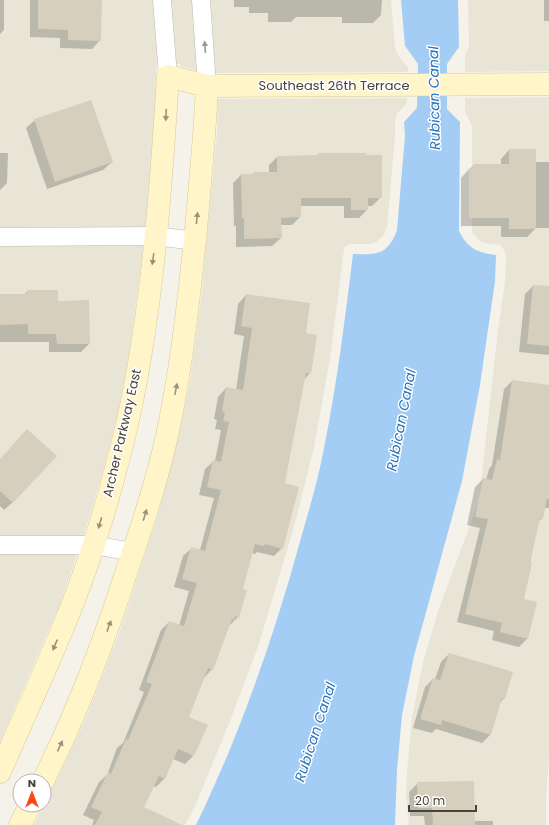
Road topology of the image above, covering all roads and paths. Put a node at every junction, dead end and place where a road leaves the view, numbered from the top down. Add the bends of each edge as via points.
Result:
1 (162, 0) edge
2 (201, 0) edge
3 (168, 76) junction
4 (549, 84) edge
5 (207, 86) junction
6 (156, 236) junction
7 (0, 238) edge
8 (195, 241) junction
9 (0, 545) edge
10 (94, 545) junction
11 (133, 552) junction
12 (0, 772) edge
13 (47, 773) edge
14 (26, 813) edge
15 (20, 825) edge

1 - 3 street
5 -> 2 street
3 - 5 street, Southeast 26th Terrace
3 -> 6 street, Archer Parkway East
4 - 5 street, Southeast 26th Terrace
8 -> 5 street
6 - 7 street
6 - 8 street
6 -> 10 street, Archer Parkway East via 130,412
11 -> 8 street via 146,514 169,425 178,378
9 - 10 street
10 - 11 street
10 -> 12 street, Archer Parkway East via 70,609
13 -> 11 street via 76,712
14 - 15 street

